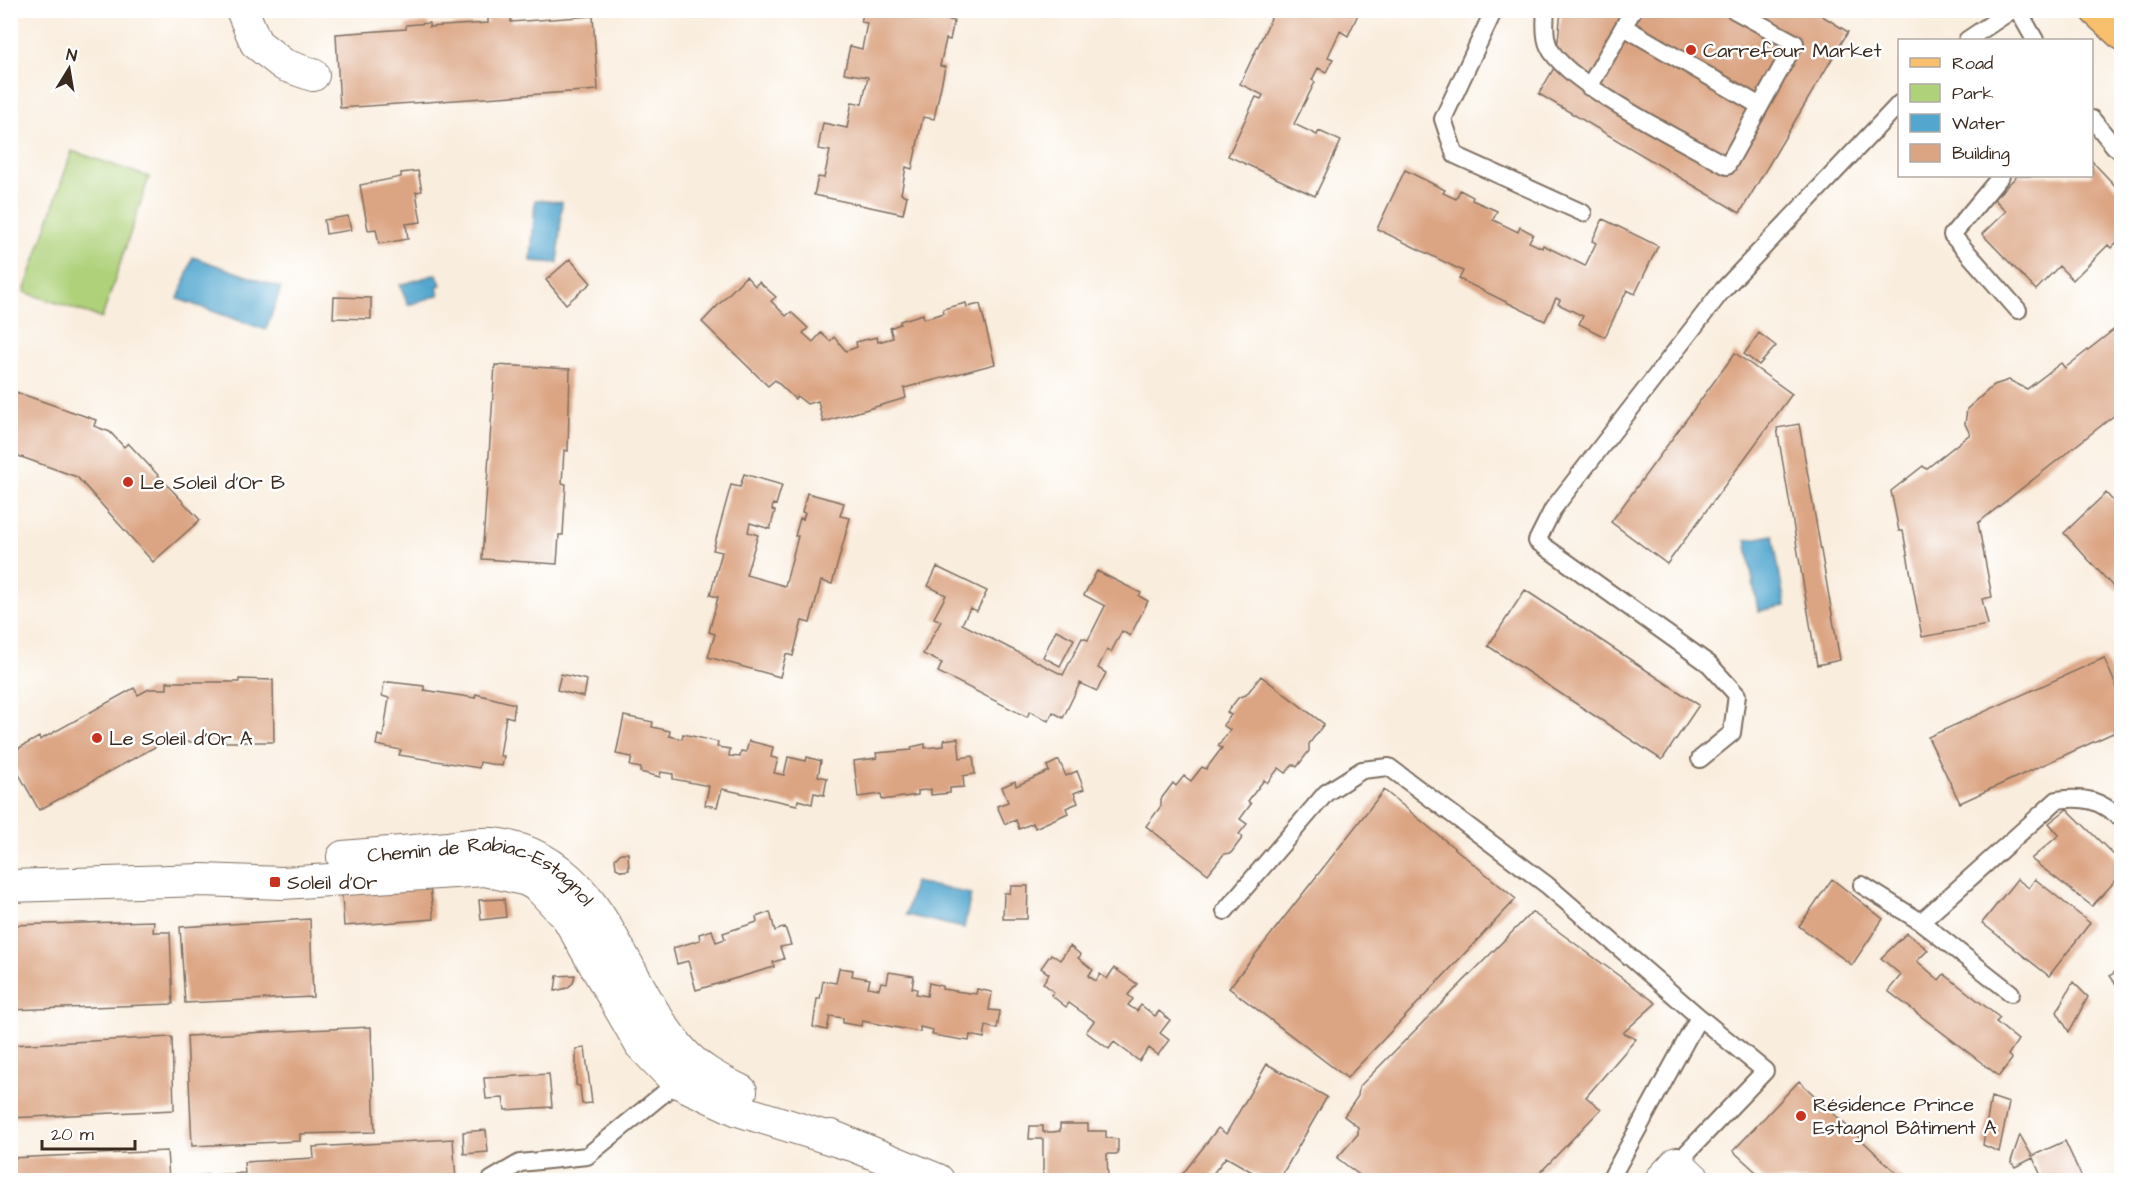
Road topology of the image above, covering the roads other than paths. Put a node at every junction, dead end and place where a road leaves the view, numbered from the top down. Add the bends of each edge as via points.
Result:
1 (242, 10) edge
2 (1494, 10) edge
3 (1546, 10) edge
4 (1633, 10) edge
5 (1734, 10) edge
6 (2012, 10) edge
7 (2018, 10) edge
8 (2097, 10) edge
9 (1624, 27) junction
10 (2121, 33) edge
11 (1968, 39) edge
12 (2033, 39) edge
13 (313, 75) dead end
14 (1590, 87) junction
15 (1898, 104) edge
16 (1760, 106) junction
17 (2093, 121) edge
18 (2121, 152) edge
19 (2000, 177) edge
20 (1583, 213) dead end
21 (2018, 310) dead end
22 (1700, 759) dead end
23 (2121, 819) edge
24 (1862, 885) dead end
25 (10, 886) edge
26 (1225, 911) dead end
27 (1922, 922) junction
28 (2011, 993) dead end
29 (1700, 1017) junction
30 (685, 1072) junction
31 (1678, 1175) edge
32 (491, 1180) edge
33 (938, 1180) edge
34 (1610, 1180) edge

1 - 13 street via 256,43 284,65
2 - 20 lane via 1443,119 1455,155
3 - 14 lane via 1549,47 1566,69
4 - 9 lane
5 - 16 lane via 1796,44
6 - 11 lane
7 - 12 lane
8 - 10 main road
9 - 14 lane
9 - 16 lane
14 - 16 lane via 1727,166
15 - 22 lane via 1721,292 1553,509 1537,541 1709,664 1737,695 1732,733
17 - 18 lane
19 - 21 lane via 1952,235
23 - 27 lane via 2103,803 2077,797 2057,800
24 - 27 lane
25 - 30 street, Chemin de Rabiac-Estagnol via 202,880 338,858 491,844 521,849 552,862 582,891 625,990 680,1050
26 - 29 lane via 1326,793 1362,770 1389,766 1547,885
27 - 28 lane
29 - 31 lane via 1765,1071
29 - 34 lane
30 - 32 lane via 587,1156 520,1163
30 - 33 street, Chemin de Rabiac-Estagnol via 709,1074 848,1144

